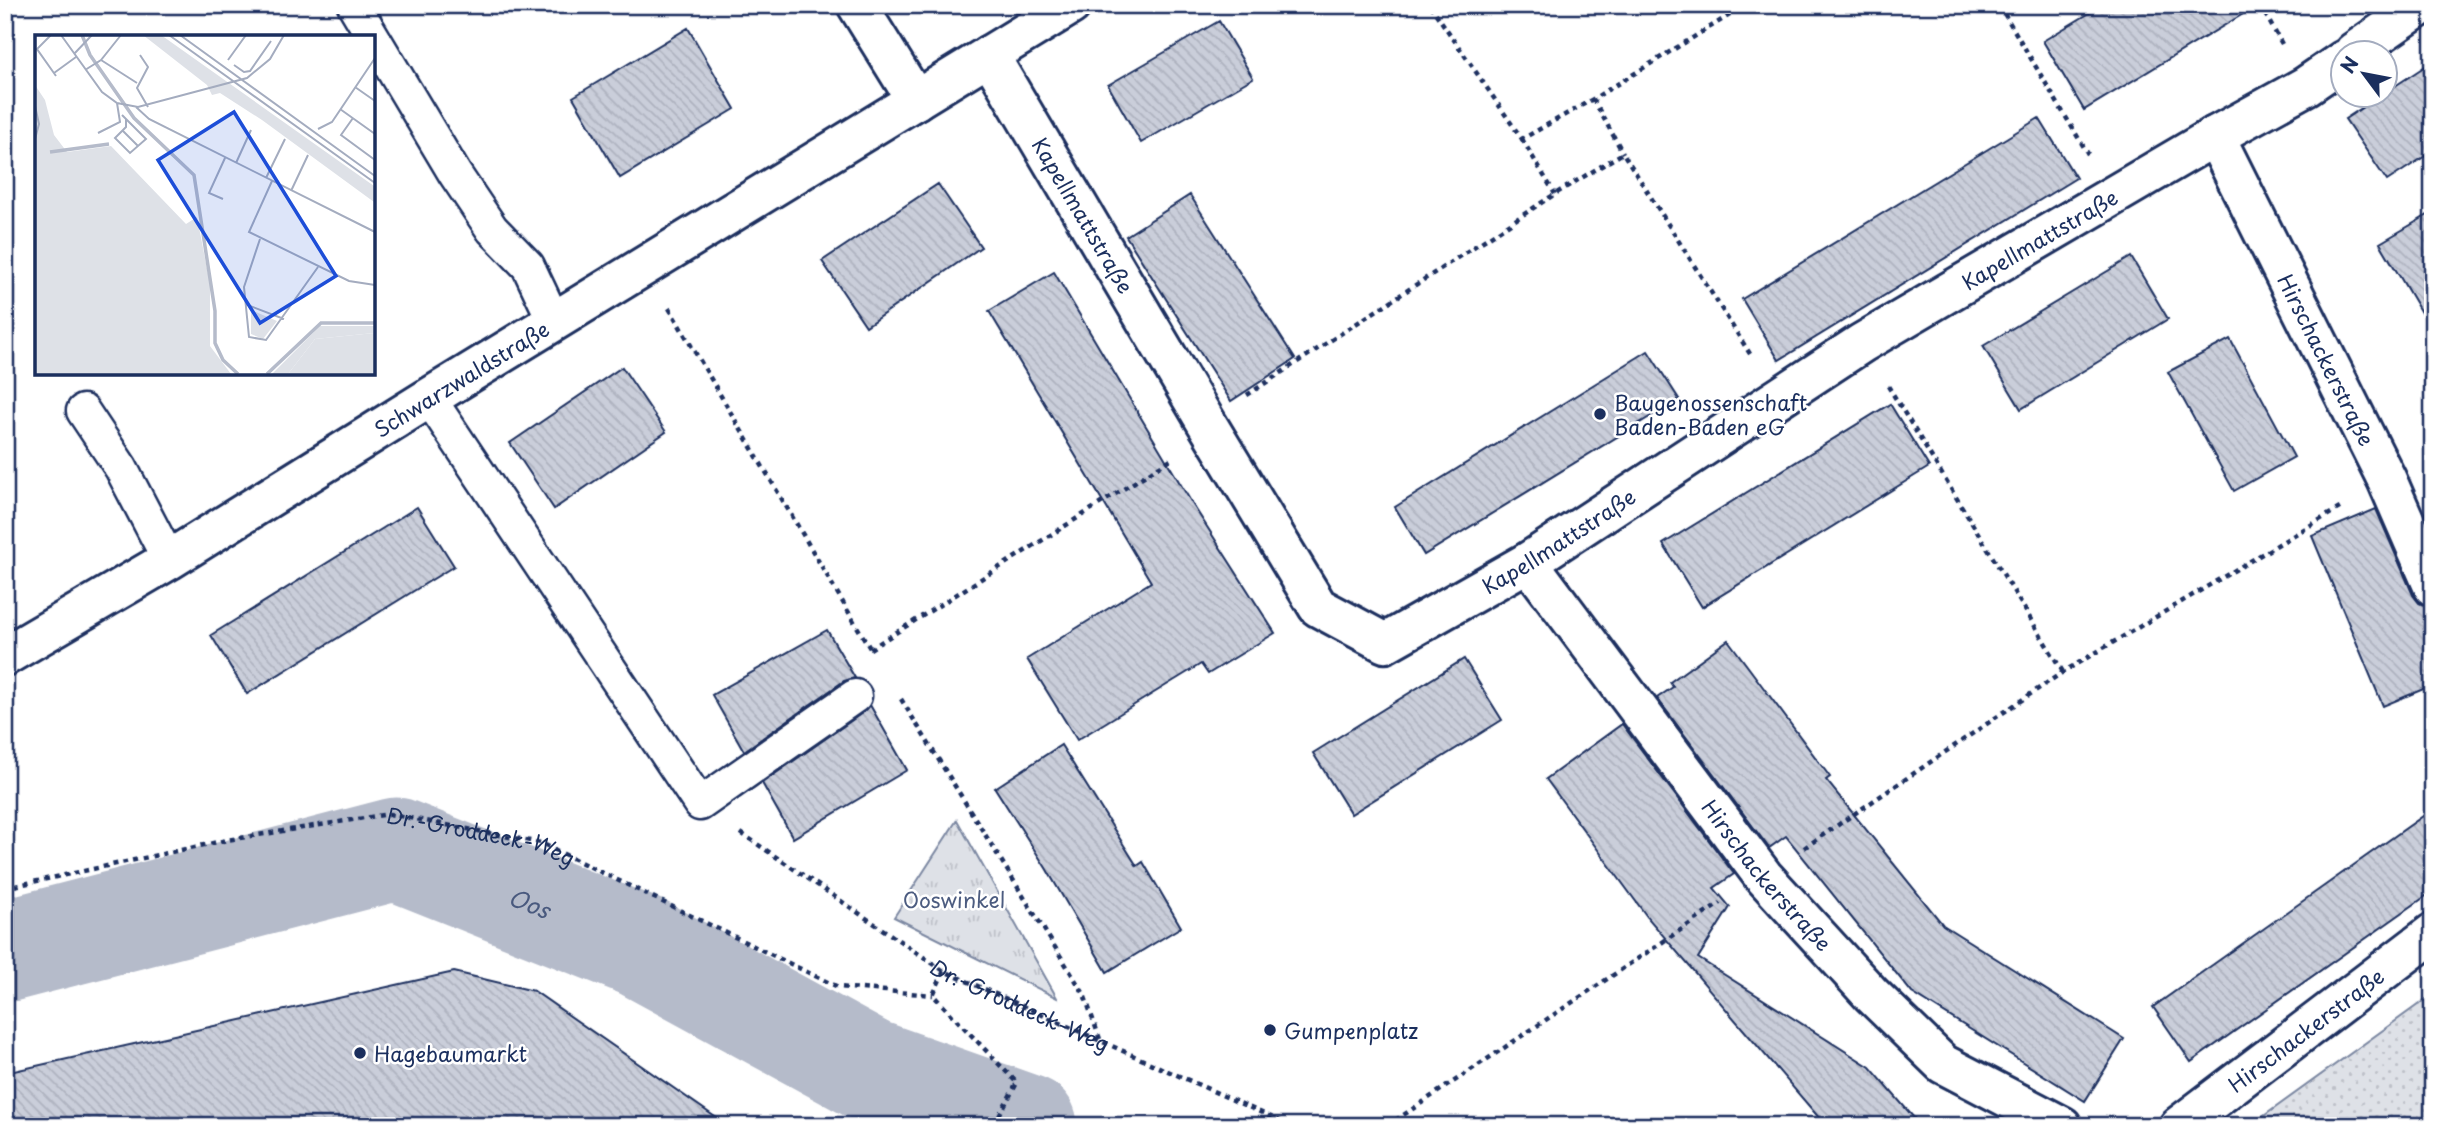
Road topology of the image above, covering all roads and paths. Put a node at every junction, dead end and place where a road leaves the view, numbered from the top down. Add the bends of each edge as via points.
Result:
1 (355, 5) edge
2 (857, 5) edge
3 (1071, 5) edge
4 (1430, 5) edge
5 (1746, 5) edge
6 (1999, 5) edge
7 (2422, 5) edge
8 (373, 35) edge
9 (374, 37) edge
10 (2374, 38) edge
11 (989, 55) junction
12 (2330, 69) edge
13 (1593, 99) junction
14 (916, 100) junction
15 (2215, 136) junction
16 (1522, 139) junction
17 (1623, 153) junction
18 (1555, 194) junction
19 (2114, 197) junction
20 (554, 321) junction
21 (1862, 343) junction
22 (429, 398) junction
23 (1779, 398) junction
24 (83, 411) dead end
25 (1206, 422) junction
26 (2386, 480) junction
27 (169, 560) junction
28 (1528, 562) junction
29 (2433, 586) edge
30 (870, 649) dead end
31 (5, 656) edge
32 (2063, 672) junction
33 (855, 696) dead end
34 (700, 804) junction
35 (1763, 876) junction
36 (5, 888) edge
37 (2433, 933) edge
38 (944, 971) junction
39 (933, 995) junction
40 (993, 1126) edge
41 (1291, 1126) edge
42 (1387, 1126) edge
43 (2062, 1126) edge
44 (2179, 1126) edge

1 - 8 lane
2 - 14 street
3 - 11 street, Schwarzwaldstraße
4 - 16 path
5 - 13 path
6 - 19 path
7 - 10 street
9 - 20 lane via 492,229 528,266
11 - 14 street, Schwarzwaldstraße
11 - 25 street, Kapellmattstraße
12 - 15 street, Kapellmattstraße
13 - 16 path
13 - 17 path
14 - 20 street, Schwarzwaldstraße
15 - 19 street, Kapellmattstraße
15 - 26 street, Hirschackerstraße
16 - 18 path
17 - 18 path
17 - 23 path
18 - 25 path
19 - 21 street, Kapellmattstraße
20 - 22 street, Schwarzwaldstraße
21 - 23 street, Kapellmattstraße
21 - 32 path
22 - 27 street, Schwarzwaldstraße
22 - 34 lane
23 - 28 street, Kapellmattstraße
24 - 27 lane via 121,468
25 - 28 street, Kapellmattstraße via 1318,607 1385,643
25 - 30 path via 1171,459
26 - 29 street, Hirschackerstraße
26 - 32 path
27 - 31 street, Schwarzwaldstraße
28 - 35 street, Hirschackerstraße
32 - 35 path
33 - 34 lane
34 - 38 path, Dr.-Groddeck-Weg
35 - 42 path
35 - 43 street, Hirschackerstraße via 1871,994 1943,1064
36 - 39 path, Dr.-Groddeck-Weg via 227,840 389,814 541,843 838,987
37 - 44 street, Hirschackerstraße
38 - 39 path
38 - 41 path, Dr.-Groddeck-Weg
39 - 40 path via 1017,1083

